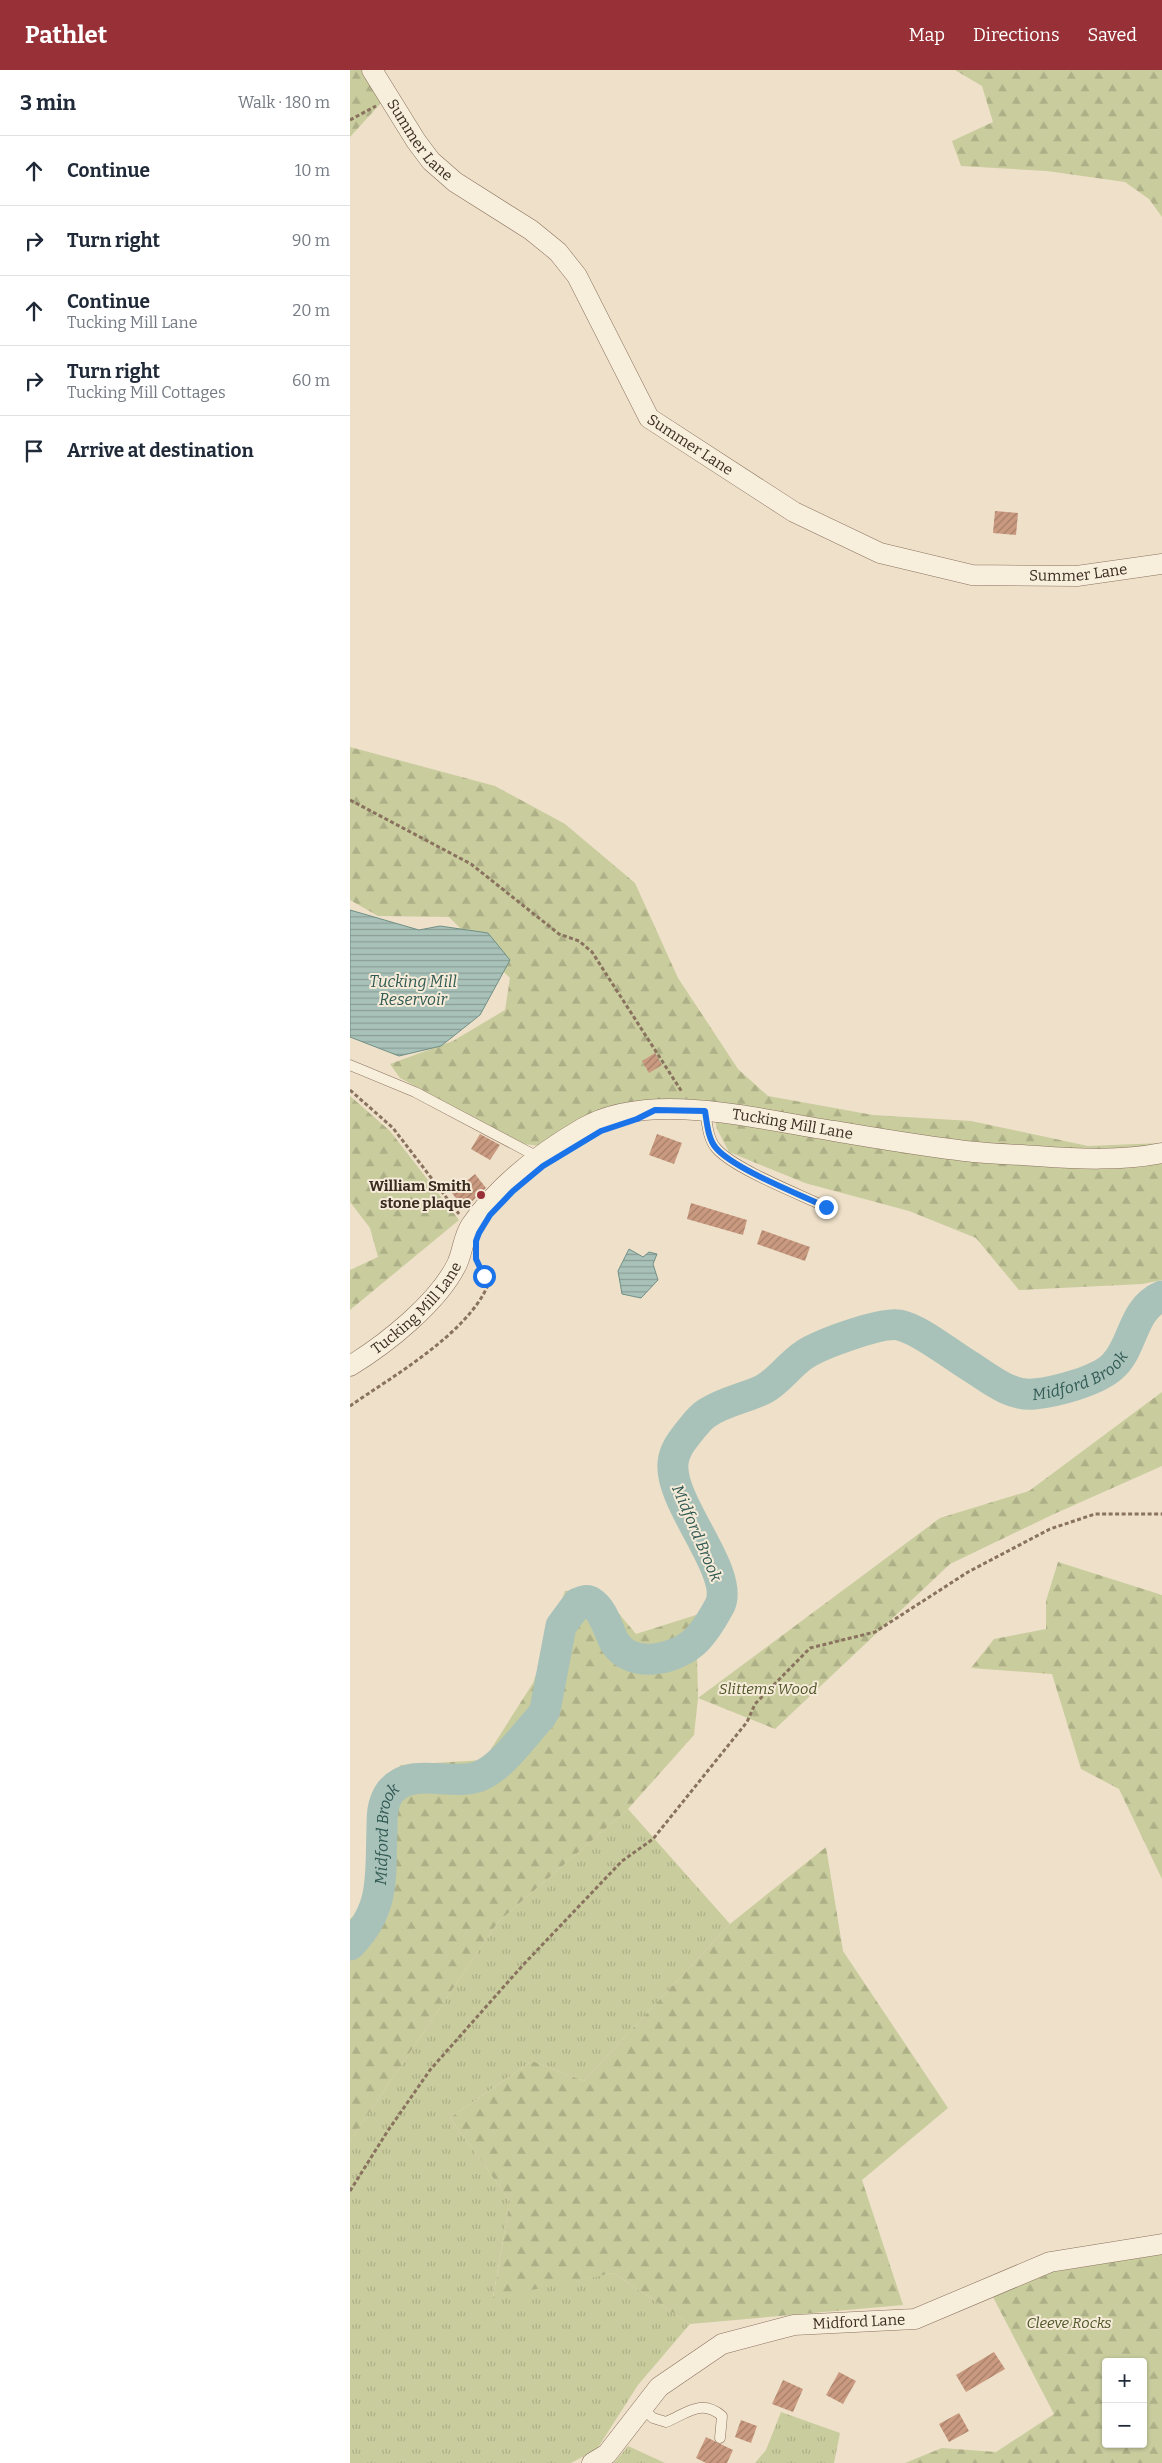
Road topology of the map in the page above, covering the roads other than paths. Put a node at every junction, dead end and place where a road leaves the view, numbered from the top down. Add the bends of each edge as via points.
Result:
1 (372, 70) edge
2 (1162, 564) edge
3 (350, 1065) edge
4 (697, 1110) junction
5 (1162, 1153) edge
6 (538, 1157) junction
7 (826, 1207) dead end
8 (350, 1366) edge
9 (1162, 2244) edge
10 (642, 2408) junction
11 (720, 2438) dead end
12 (592, 2463) edge

1 - 2 street, Summer Lane via 431,161 455,182 531,230 558,252 577,276 649,418 794,512 880,552 972,576 1077,576
3 - 6 lane via 415,1092
4 - 5 street, Tucking Mill Lane via 960,1151 1071,1158 1138,1158
4 - 6 street, Tucking Mill Lane via 634,1111 610,1116
4 - 7 lane via 715,1148 734,1163
6 - 8 street, Tucking Mill Lane via 499,1190 470,1226 457,1264 435,1296
9 - 10 street, Midford Lane via 1050,2262 915,2320 794,2325 722,2344 659,2387
10 - 11 lane via 653,2418 666,2422 692,2408 709,2408 722,2416
10 - 12 street, Midford Lane via 607,2454

